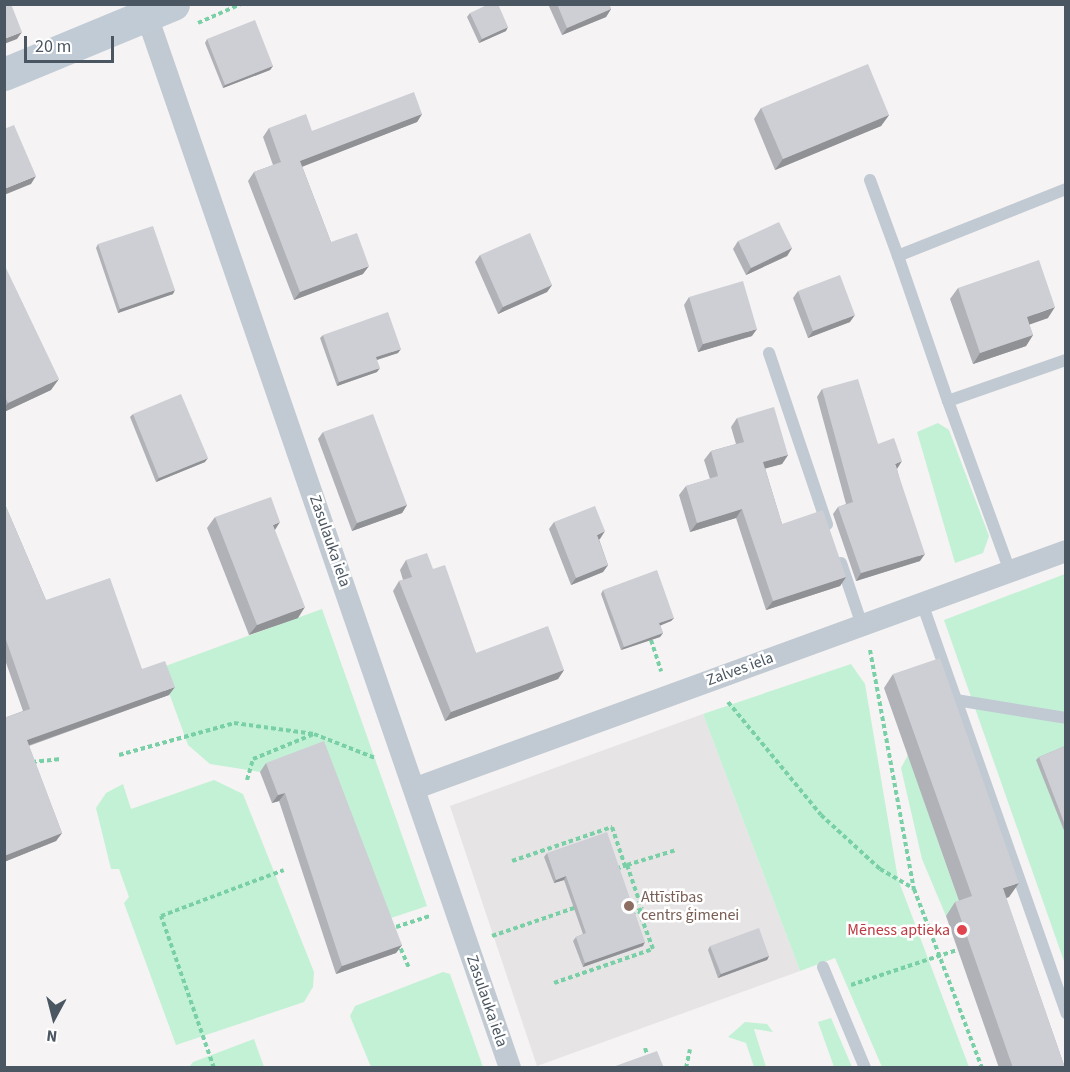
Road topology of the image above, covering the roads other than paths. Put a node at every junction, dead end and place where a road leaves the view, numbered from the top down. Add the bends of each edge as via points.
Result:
1 (170, 16) edge
2 (4, 74) edge
3 (870, 180) dead end
4 (1065, 189) edge
5 (898, 256) junction
6 (769, 353) dead end
7 (1065, 360) edge
8 (948, 400) junction
9 (1065, 551) edge
10 (1010, 571) junction
11 (922, 603) junction
12 (862, 625) junction
13 (956, 700) junction
14 (1065, 718) edge
15 (416, 788) junction
16 (823, 967) dead end
17 (1065, 1013) edge
18 (510, 1068) edge
19 (865, 1068) edge

1 - 2 street
1 - 15 street, Zasulauka iela
3 - 5 lane
4 - 5 lane
5 - 8 lane
6 - 12 lane
7 - 8 lane
8 - 10 lane
9 - 10 street, Zalves iela
10 - 11 street, Zalves iela
11 - 12 street, Zalves iela
11 - 13 lane
12 - 15 street, Zalves iela
13 - 14 lane
13 - 17 lane
15 - 18 street, Zasulauka iela
16 - 19 lane

